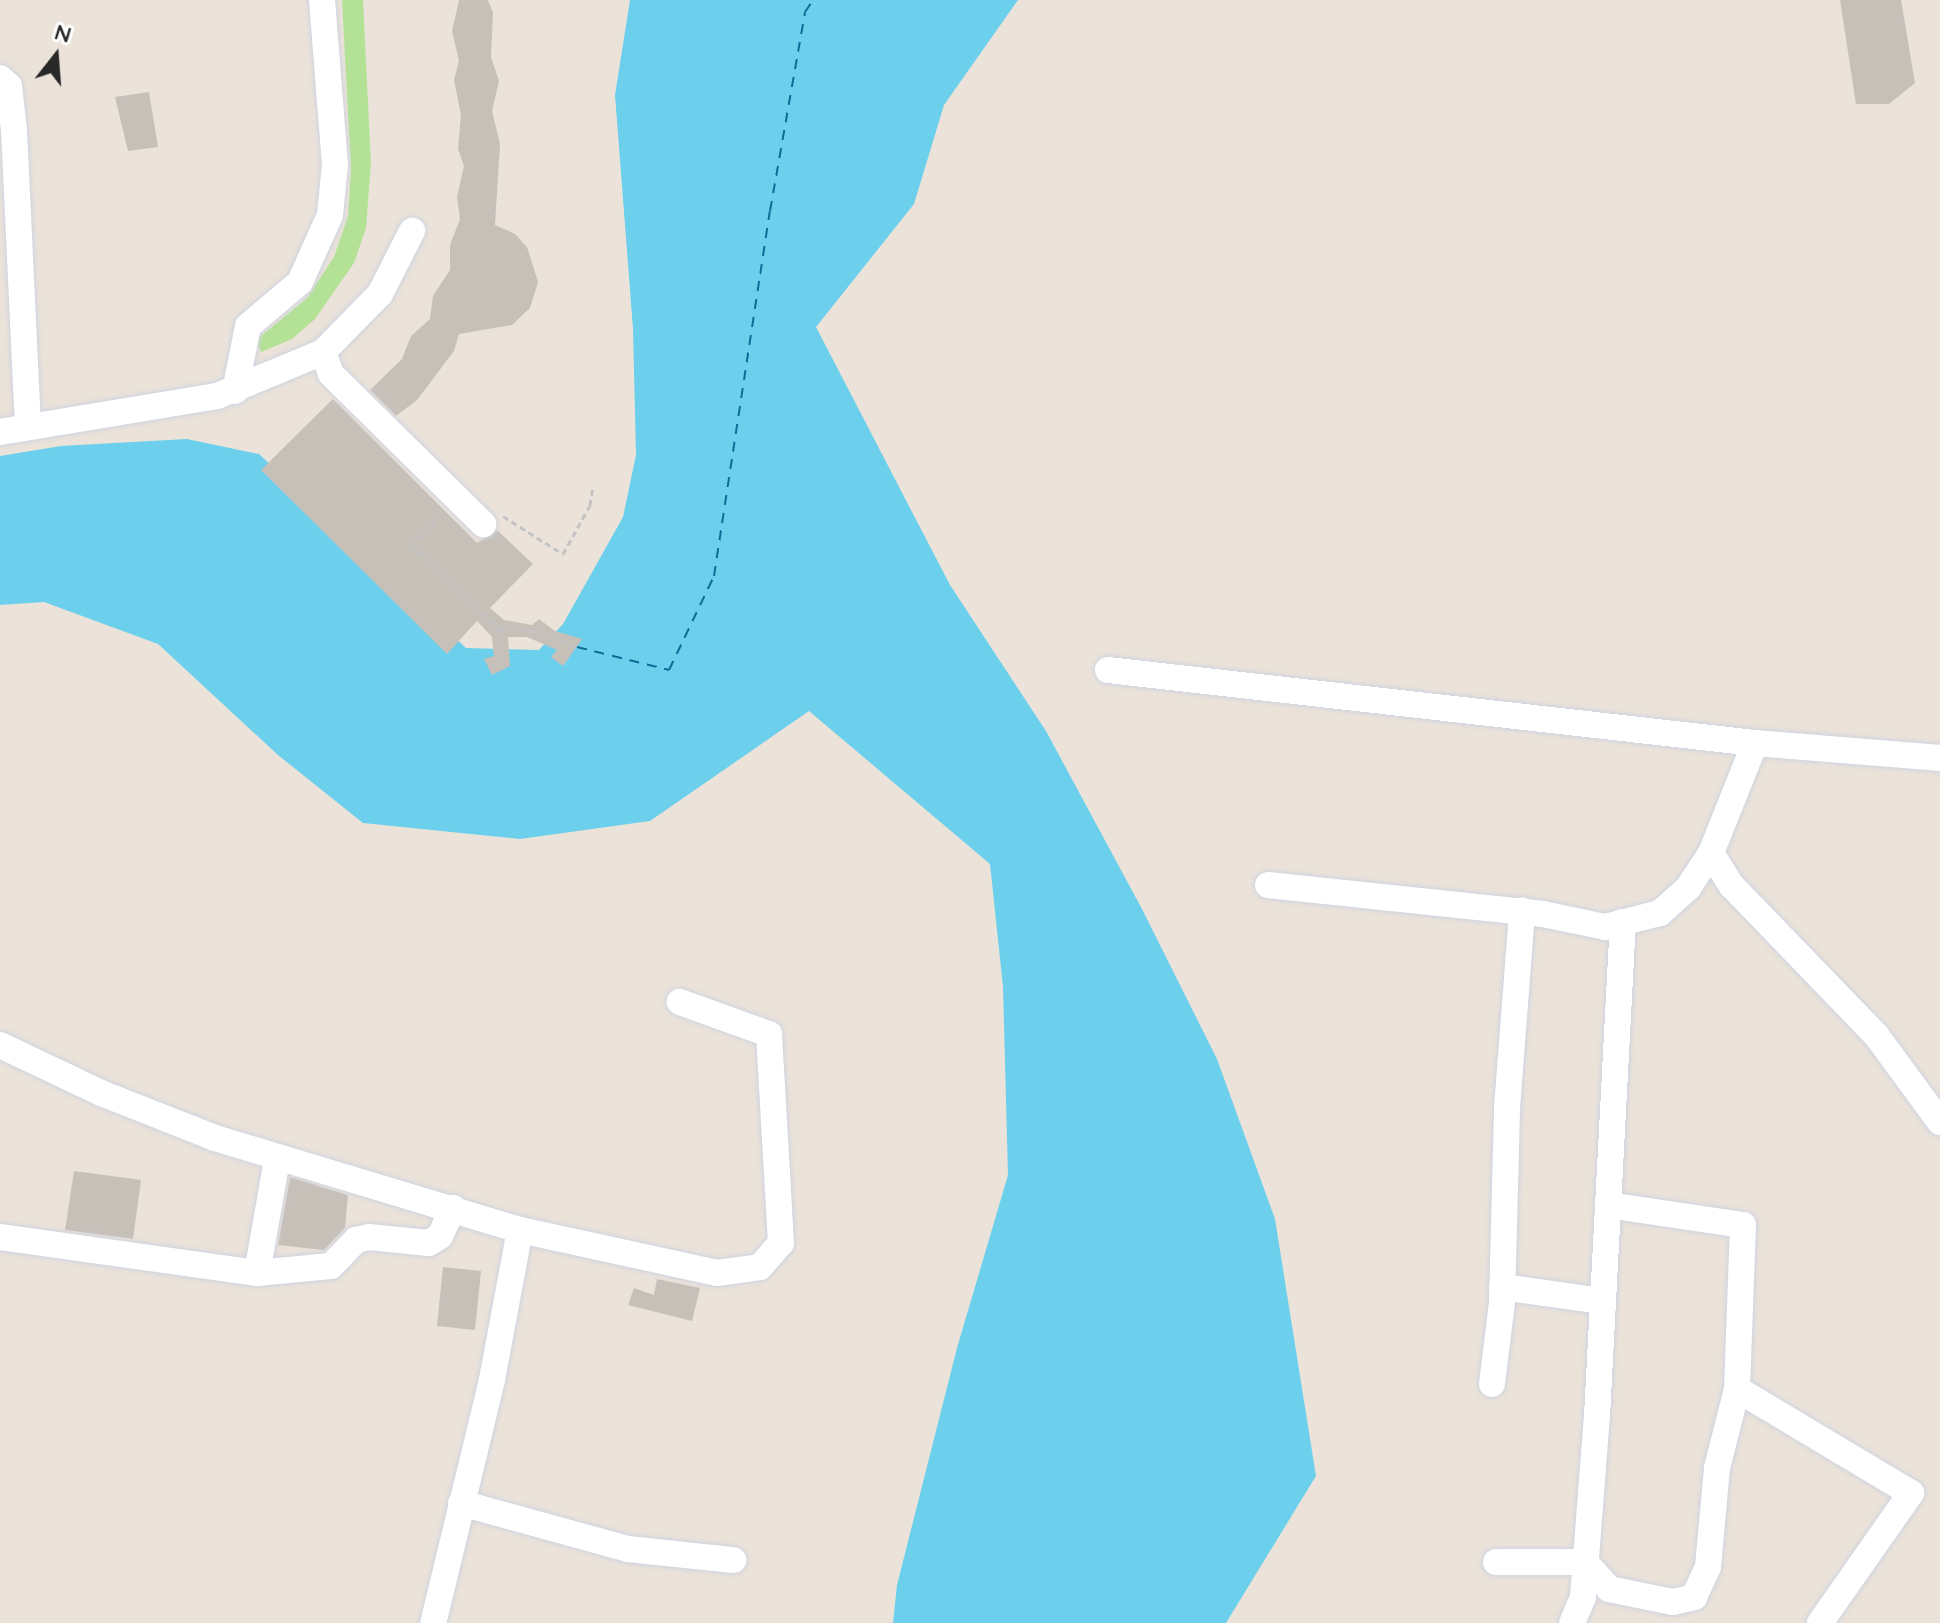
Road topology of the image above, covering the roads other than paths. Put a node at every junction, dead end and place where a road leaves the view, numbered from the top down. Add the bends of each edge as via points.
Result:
1 (322, 0) edge
2 (0, 78) edge
3 (412, 231) dead end
4 (323, 352) junction
5 (235, 391) junction
6 (28, 427) junction
7 (0, 432) edge
8 (490, 519) road end
9 (1108, 670) dead end
10 (1755, 743) junction
11 (1940, 758) edge
12 (1711, 853) junction
13 (1268, 885) dead end
14 (1522, 911) junction
15 (1623, 922) junction
16 (680, 1002) dead end
17 (0, 1045) edge
18 (1940, 1122) edge
19 (277, 1159) junction
20 (1608, 1205) junction
21 (453, 1208) junction
22 (520, 1230) junction
23 (0, 1237) edge
24 (257, 1273) junction
25 (1502, 1287) junction
26 (1603, 1301) junction
27 (1492, 1384) dead end
28 (1737, 1389) junction
29 (461, 1503) junction
30 (733, 1560) dead end
31 (1496, 1562) dead end
32 (1585, 1562) junction
33 (433, 1623) edge
34 (1572, 1623) edge
35 (1820, 1623) edge

1 - 5 street via 335,165 330,215 300,282 248,326
2 - 6 street via 9,86 14,130
3 - 4 street via 380,294
4 - 5 street
4 - 8 street via 331,374
5 - 6 street
6 - 7 street
9 - 10 street
10 - 11 street
10 - 12 street
12 - 15 street via 1688,888 1660,913
12 - 18 street via 1732,886 1876,1035
13 - 14 street
14 - 15 street via 1605,927
14 - 25 street via 1507,1108
15 - 20 street
16 - 22 street via 769,1034 781,1243 760,1267 717,1273
17 - 19 street via 101,1093
19 - 21 street
19 - 24 street
20 - 26 street
20 - 28 street via 1743,1225
21 - 22 street
21 - 24 street via 440,1236 429,1243 369,1237 356,1240 331,1266
22 - 29 street via 492,1380
23 - 24 street
25 - 26 street
25 - 27 street
26 - 32 street
28 - 32 street via 1717,1468 1708,1567 1694,1597 1673,1602 1609,1589
28 - 35 street via 1911,1493
29 - 30 street via 628,1549
29 - 33 street
31 - 32 street
32 - 34 street via 1583,1597

